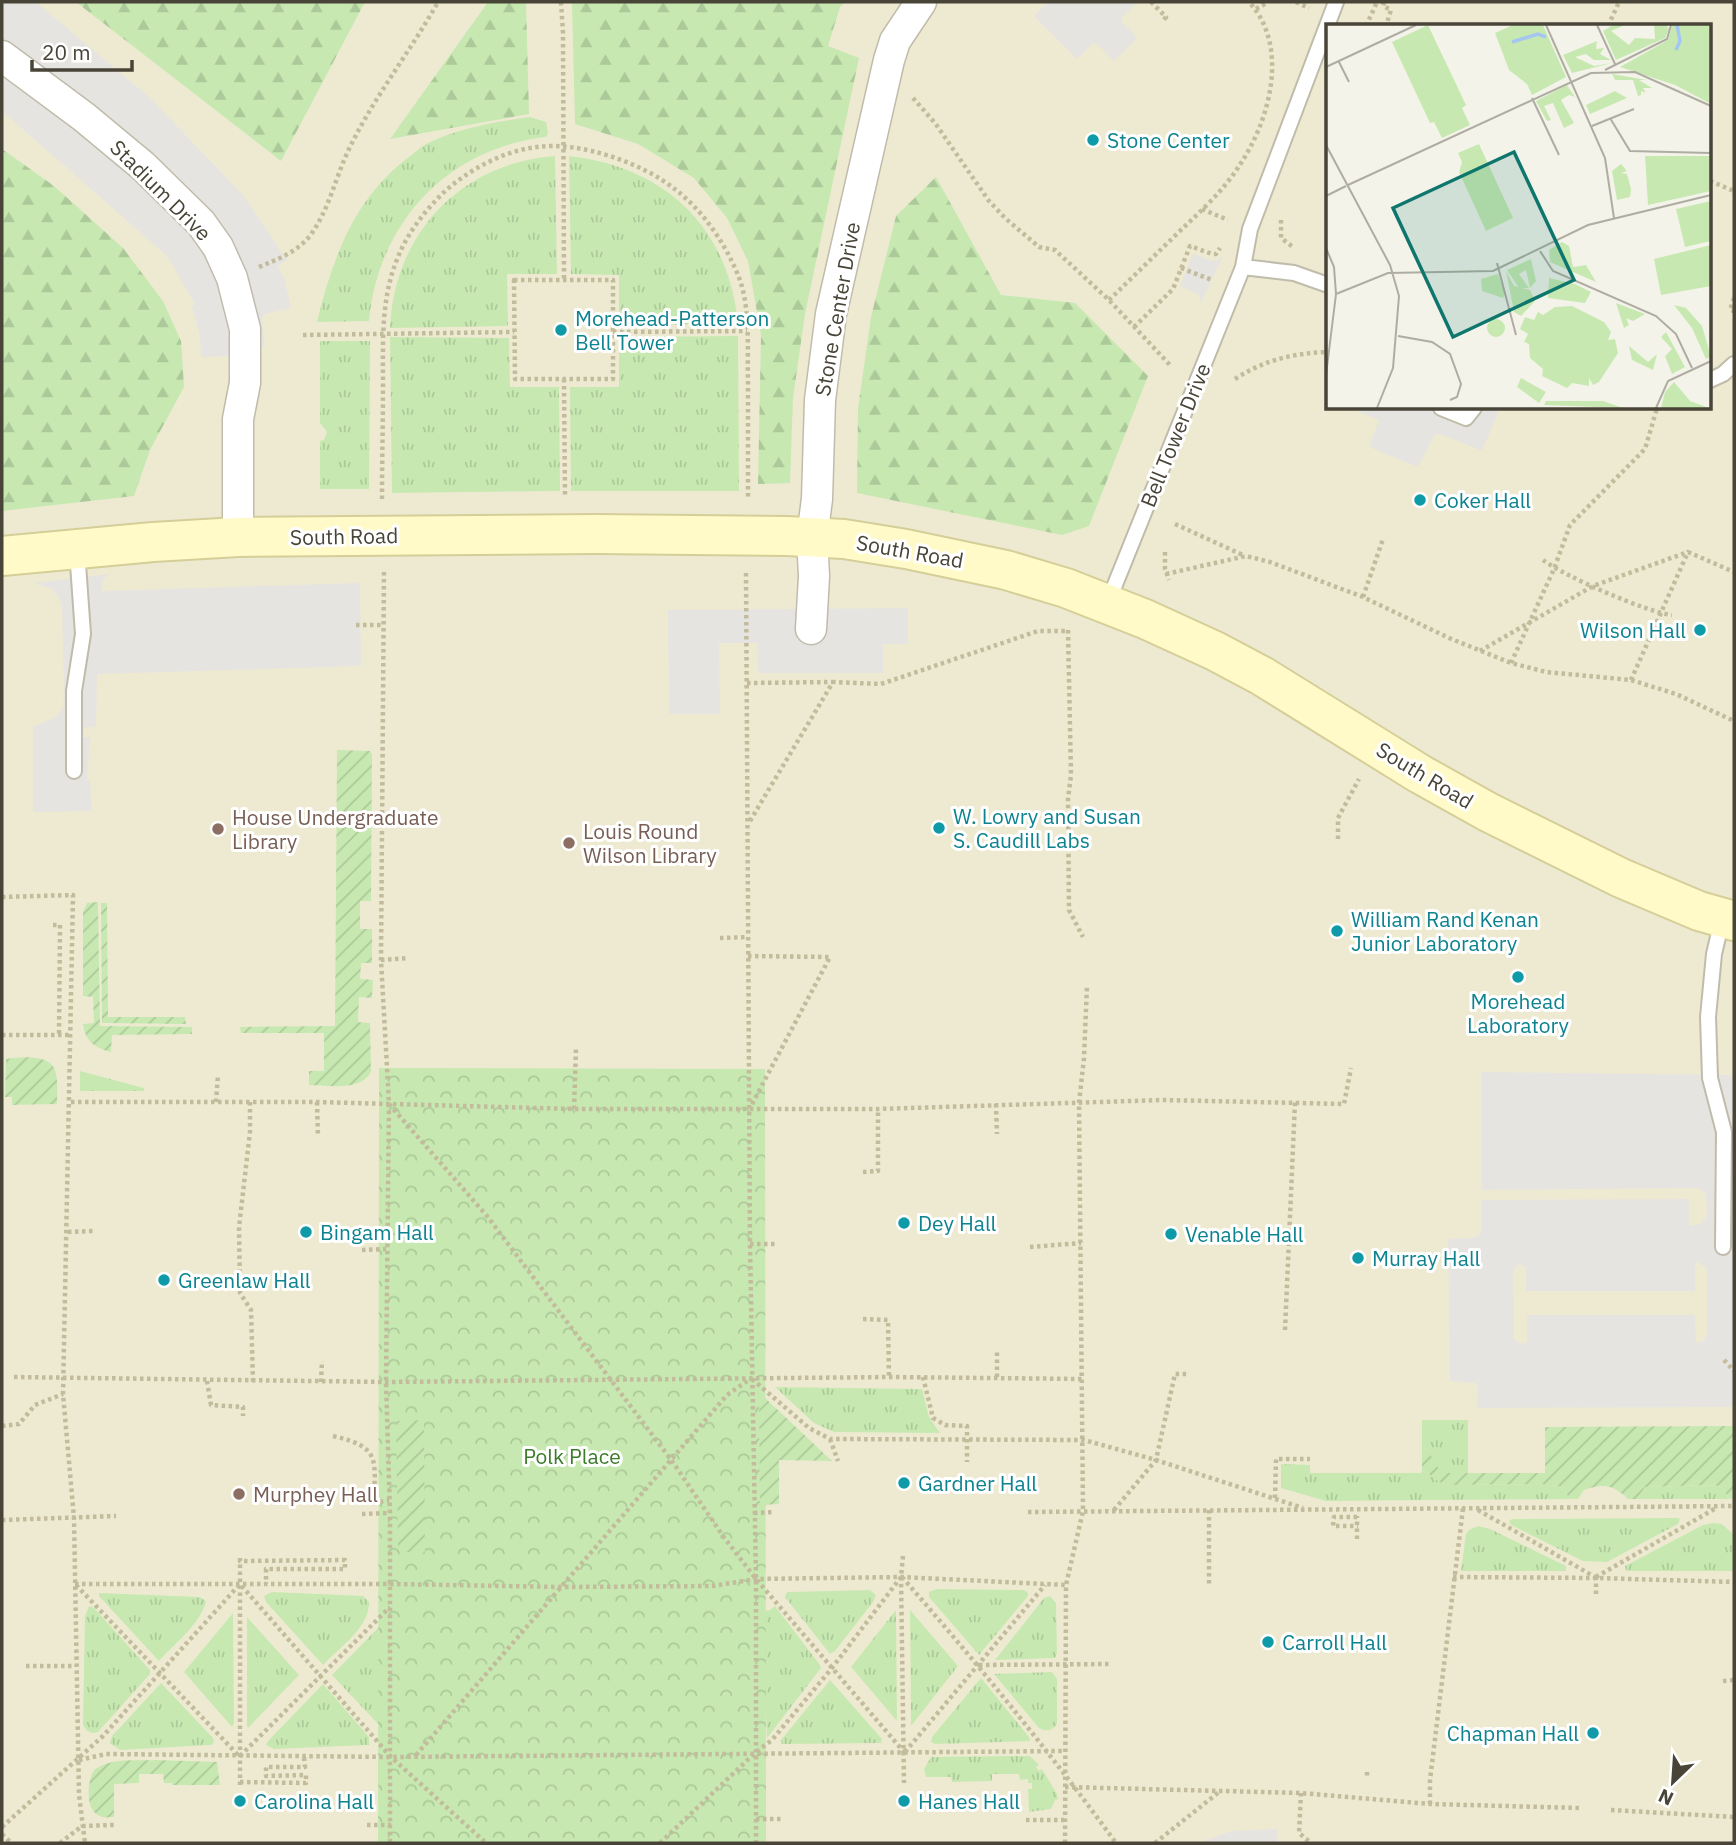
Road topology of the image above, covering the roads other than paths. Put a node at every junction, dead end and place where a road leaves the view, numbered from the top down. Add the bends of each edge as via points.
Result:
1 (921, 2) edge
2 (1336, 2) edge
3 (1328, 24) edge
4 (1326, 28) edge
5 (2, 56) edge
6 (1242, 267) junction
7 (1326, 284) edge
8 (1734, 364) edge
9 (1712, 379) edge
10 (1446, 410) edge
11 (1472, 410) edge
12 (238, 537) junction
13 (812, 537) junction
14 (76, 548) junction
15 (2, 556) edge
16 (1107, 604) junction
17 (811, 629) dead end
18 (74, 771) dead end
19 (1728, 920) edge
20 (1724, 1247) dead end

1 - 13 street, Stone Center Drive via 895,41 888,61 831,314 820,400
2 - 3 lane, Bell Tower Drive
4 - 6 lane, Bell Tower Drive via 1252,223
5 - 12 street, Stadium Drive via 143,166 201,223 218,247 232,278 244,329
6 - 7 lane via 1294,273
6 - 16 lane, Bell Tower Drive
8 - 9 lane
10 - 11 lane via 1466,418
12 - 13 main road, South Road
12 - 14 main road, South Road
13 - 16 main road, South Road via 906,549 1006,570
13 - 17 street, Stone Center Drive
14 - 15 main road, South Road
14 - 18 lane via 83,634 74,691
16 - 19 main road, South Road via 1262,676 1420,774 1553,845 1657,894
19 - 20 lane via 1714,954 1707,1017 1710,1078 1724,1132

